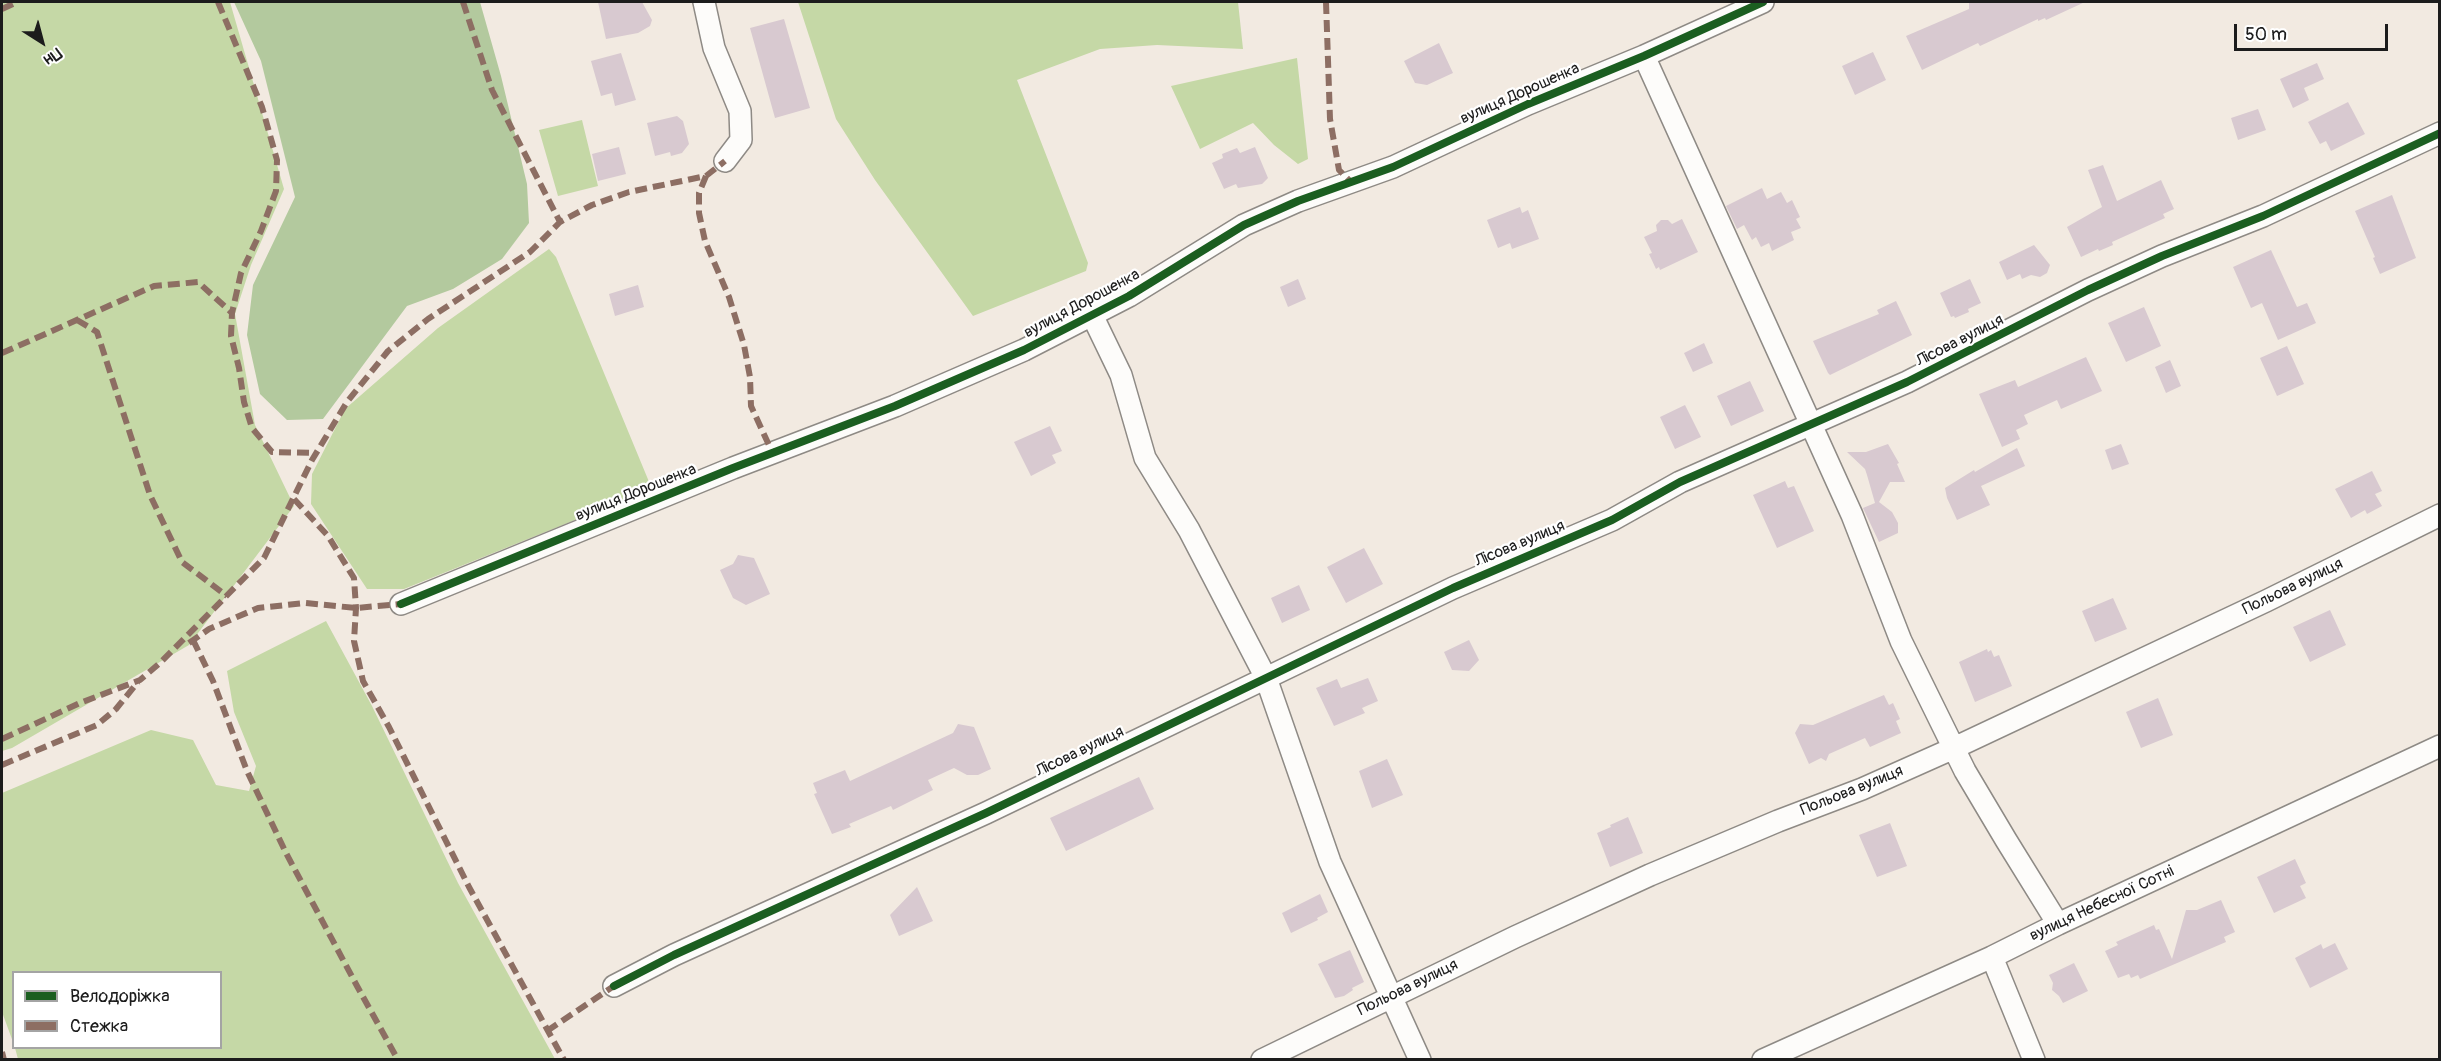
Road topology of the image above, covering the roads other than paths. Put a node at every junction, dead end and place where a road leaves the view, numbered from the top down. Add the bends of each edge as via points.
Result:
1 (704, 2) edge
2 (1763, 2) edge
3 (1644, 56) junction
4 (2439, 133) edge
5 (725, 161) dead end
6 (1092, 315) junction
7 (1811, 425) junction
8 (2439, 515) edge
9 (401, 604) dead end
10 (1266, 678) junction
11 (2439, 746) edge
12 (1954, 748) junction
13 (2058, 924) junction
14 (1992, 957) junction
15 (614, 986) dead end
16 (1391, 997) junction
17 (1262, 1059) edge
18 (1420, 1059) edge
19 (1763, 1059) edge
20 (2034, 1059) edge

1 - 5 street via 714,48 740,111 741,140
2 - 3 street, вулиця Дорошенка
3 - 6 street, вулиця Дорошенка via 1528,104 1393,167 1244,225
3 - 7 street
4 - 7 street, Лісова вулиця via 2262,216 2088,290 1917,378
6 - 9 street, вулиця Дорошенка via 1024,350 895,406
6 - 10 street via 1121,375 1145,458 1189,530
7 - 10 street, Лісова вулиця via 1680,482 1612,520 1453,588
7 - 12 street via 1902,641
8 - 12 street, Польова вулиця
10 - 15 street, Лісова вулиця
10 - 16 street via 1330,862
11 - 13 street, вулиця Небесної Сотні
12 - 13 street
12 - 16 street, Польова вулиця via 1650,875
13 - 14 street, вулиця Небесної Сотні
14 - 19 street, вулиця Небесної Сотні
14 - 20 street
16 - 17 street, Польова вулиця
16 - 18 street

